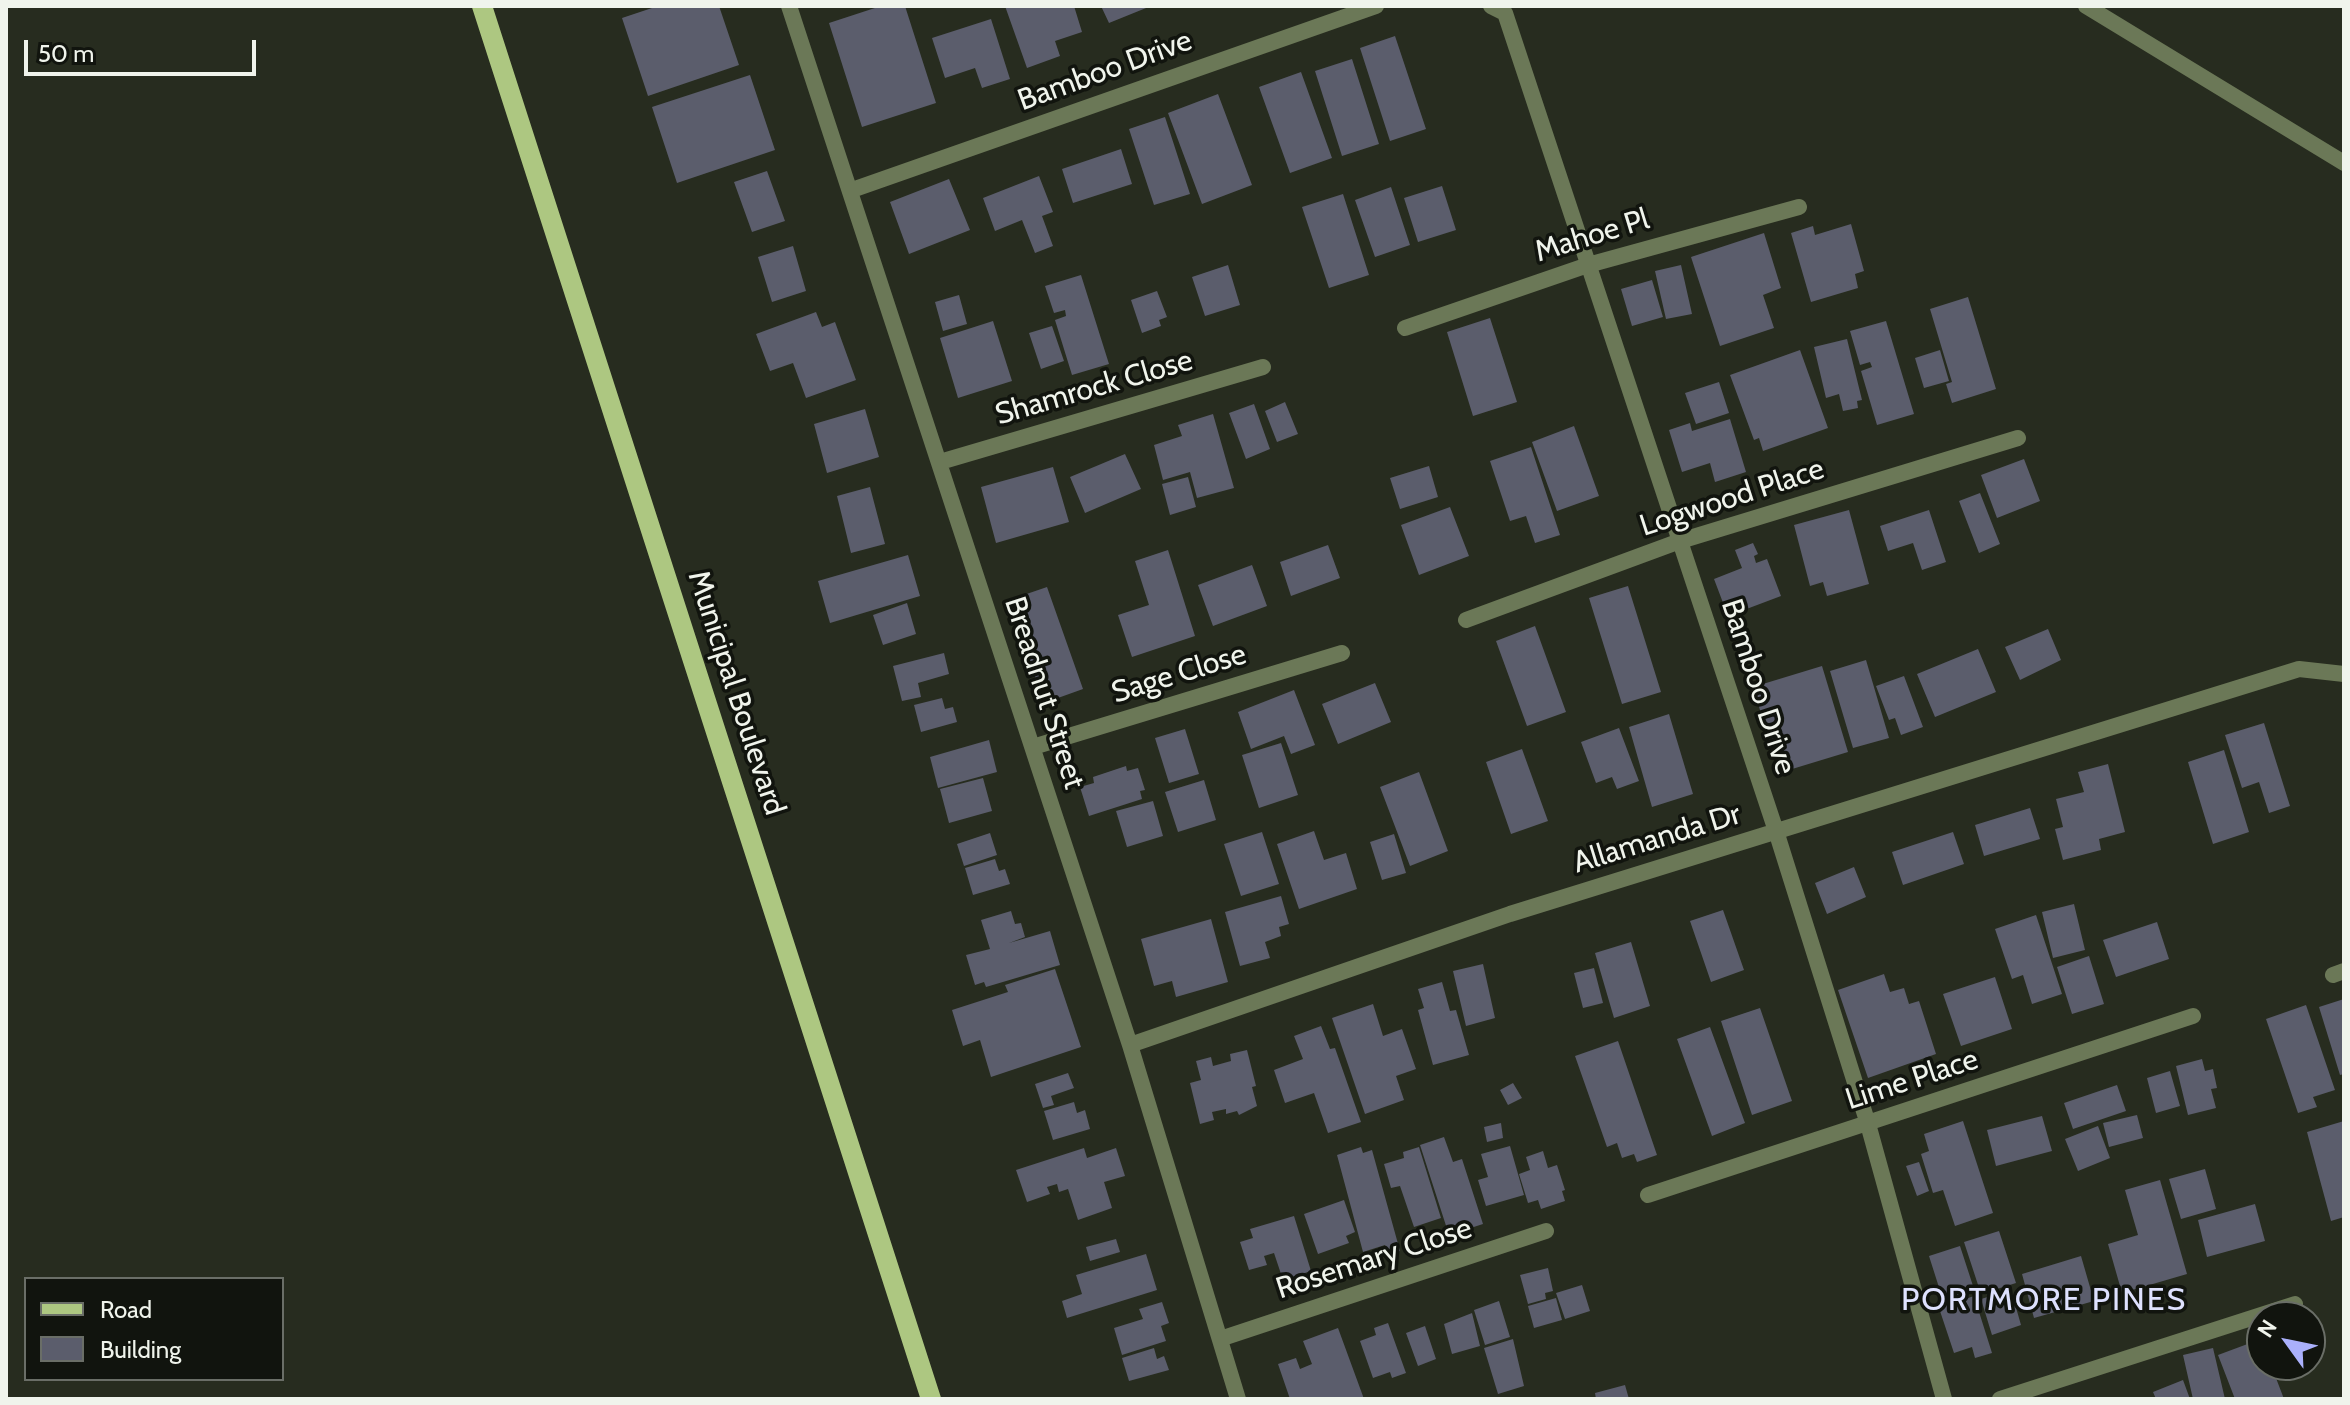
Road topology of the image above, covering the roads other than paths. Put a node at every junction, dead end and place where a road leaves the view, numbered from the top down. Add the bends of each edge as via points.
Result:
1 (482, 6) edge
2 (789, 6) edge
3 (1376, 6) edge
4 (1491, 6) edge
5 (2088, 6) edge
6 (2344, 163) edge
7 (852, 190) junction
8 (1799, 207) dead end
9 (1588, 265) junction
10 (1405, 328) dead end
11 (1263, 367) dead end
12 (2018, 438) dead end
13 (940, 462) junction
14 (1680, 541) junction
15 (1466, 620) dead end
16 (1342, 653) dead end
17 (2344, 674) edge
18 (1033, 747) junction
19 (1776, 831) junction
20 (2193, 1016) dead end
21 (1130, 1045) junction
22 (1868, 1124) junction
23 (1648, 1195) dead end
24 (1546, 1231) dead end
25 (2246, 1320) edge
26 (1220, 1339) junction
27 (931, 1399) edge
28 (1238, 1399) edge
29 (1944, 1399) edge
30 (2000, 1399) edge

1 - 27 main road, Municipal Boulevard
2 - 7 street, Breadnut Street
3 - 7 street, Bamboo Drive
4 - 9 street, Bamboo Drive via 1505,13
5 - 6 street
7 - 13 street, Breadnut Street
8 - 9 street, Mahoe Pl
9 - 10 street, Mahoe Pl
9 - 14 street, Bamboo Drive
11 - 13 street, Shamrock Close
12 - 14 street, Logwood Place
13 - 18 street, Breadnut Street
14 - 15 street, Logwood Place
14 - 19 street, Bamboo Drive
16 - 18 street, Sage Close
17 - 19 street, Allamanda Dr via 2299,669
18 - 21 street, Breadnut Street
19 - 21 street, Allamanda Dr via 1510,914
19 - 22 street, Bamboo Drive
20 - 22 street, Lime Place
21 - 26 street, Breadnut Street
22 - 23 street, Lime Place
22 - 29 street, Bamboo Drive
24 - 26 street, Rosemary Close
25 - 30 street
26 - 28 street, Breadnut Street

